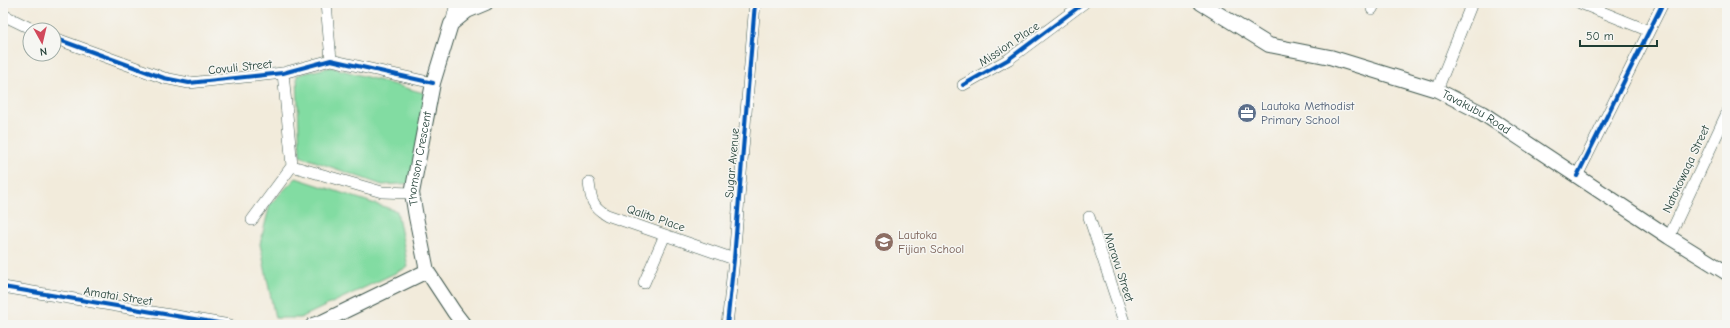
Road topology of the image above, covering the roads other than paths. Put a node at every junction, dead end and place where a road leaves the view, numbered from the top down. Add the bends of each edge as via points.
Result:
1 (326, 3) edge
2 (456, 3) edge
3 (486, 3) edge
4 (755, 3) edge
5 (1084, 3) edge
6 (1201, 3) edge
7 (1472, 3) edge
8 (1580, 3) edge
9 (1663, 3) edge
10 (3, 15) edge
11 (22, 24) edge
12 (451, 24) junction
13 (1649, 31) junction
14 (62, 41) edge
15 (331, 60) junction
16 (283, 73) junction
17 (432, 83) junction
18 (963, 86) dead end
19 (1437, 90) junction
20 (1727, 113) edge
21 (292, 166) junction
22 (1577, 176) junction
23 (589, 183) dead end
24 (412, 193) junction
25 (1089, 217) dead end
26 (252, 220) dead end
27 (665, 235) junction
28 (1669, 237) junction
29 (734, 259) junction
30 (427, 271) junction
31 (1727, 273) edge
32 (644, 283) dead end
33 (3, 287) edge
34 (230, 325) edge
35 (313, 325) edge
36 (464, 325) edge
37 (727, 325) edge
38 (1125, 325) edge

1 - 15 street
2 - 12 street
3 - 12 main road via 467,11
4 - 29 street, Sugar Avenue
5 - 18 street, Mission Place via 1009,59
6 - 19 main road, Tavakubu Road via 1269,45 1330,57
7 - 19 street
8 - 13 street
9 - 13 street
10 - 11 street
12 - 17 main road, Thomson Crescent
13 - 22 street
14 - 16 street, Covuli Street via 176,81 189,83
15 - 16 street, Covuli Street
15 - 17 street, Covuli Street
16 - 21 street
17 - 24 main road, Thomson Crescent
19 - 22 main road, Tavakubu Road via 1482,113
20 - 28 street, Natokowaqa Street
21 - 24 street via 382,192
21 - 26 street
22 - 28 main road, Tavakubu Road
23 - 27 street, Qalito Place via 591,198 598,210
24 - 30 main road, Thomson Crescent
25 - 38 street, Maravu Street
27 - 29 street, Qalito Place
27 - 32 street
28 - 31 main road, Tavakubu Road
29 - 37 street, Sugar Avenue
30 - 35 main road
30 - 36 main road, Thomson Crescent
33 - 34 street, Amatai Street

